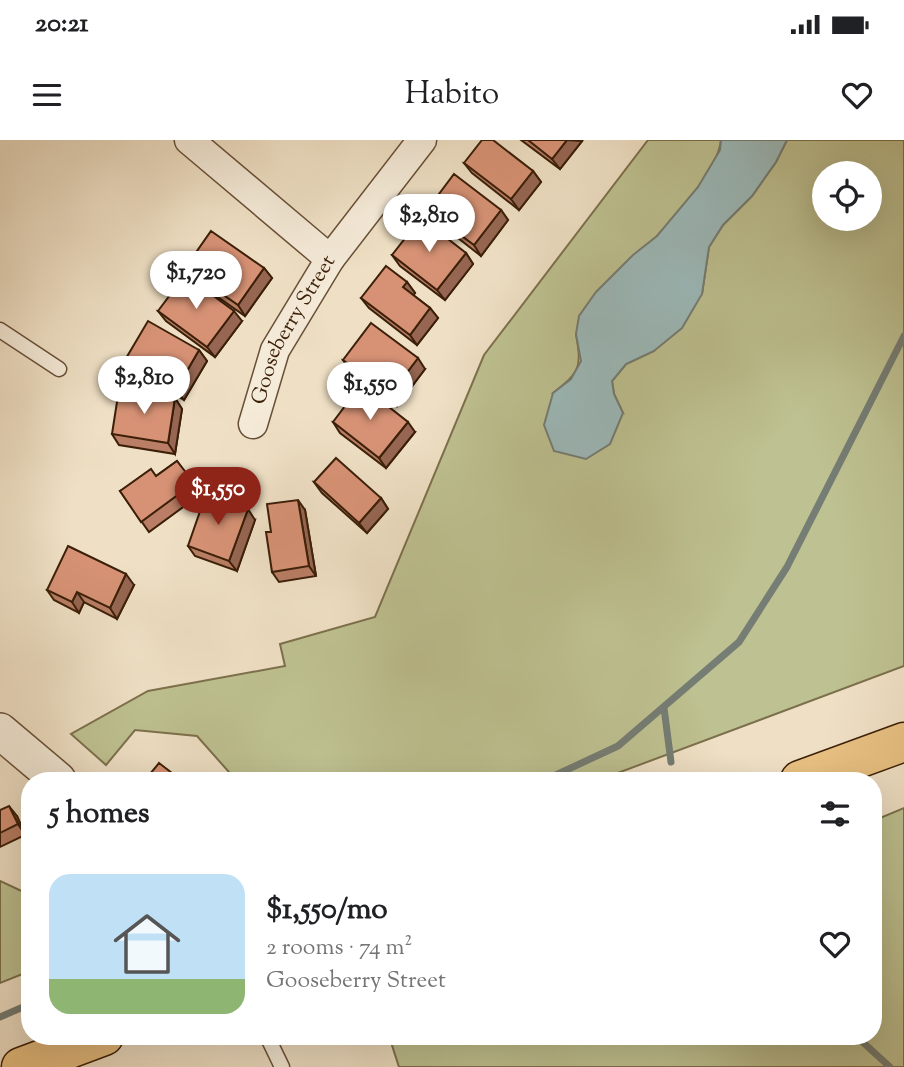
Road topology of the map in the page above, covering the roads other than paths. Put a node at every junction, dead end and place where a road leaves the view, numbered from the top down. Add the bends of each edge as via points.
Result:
1 (422, 140) edge
2 (192, 141) edge
3 (330, 259) junction
4 (0, 330) edge
5 (59, 369) dead end
6 (253, 424) dead end
7 (0, 732) edge
8 (904, 742) edge
9 (48, 772) edge
10 (822, 772) edge
11 (80, 1045) edge
12 (271, 1045) edge
13 (21, 1067) edge
14 (282, 1067) edge

1 - 3 street, Gooseberry Street
2 - 3 street
3 - 6 street, Gooseberry Street via 275,350
4 - 5 lane
7 - 9 street
8 - 10 main road
11 - 13 main road
12 - 14 lane

